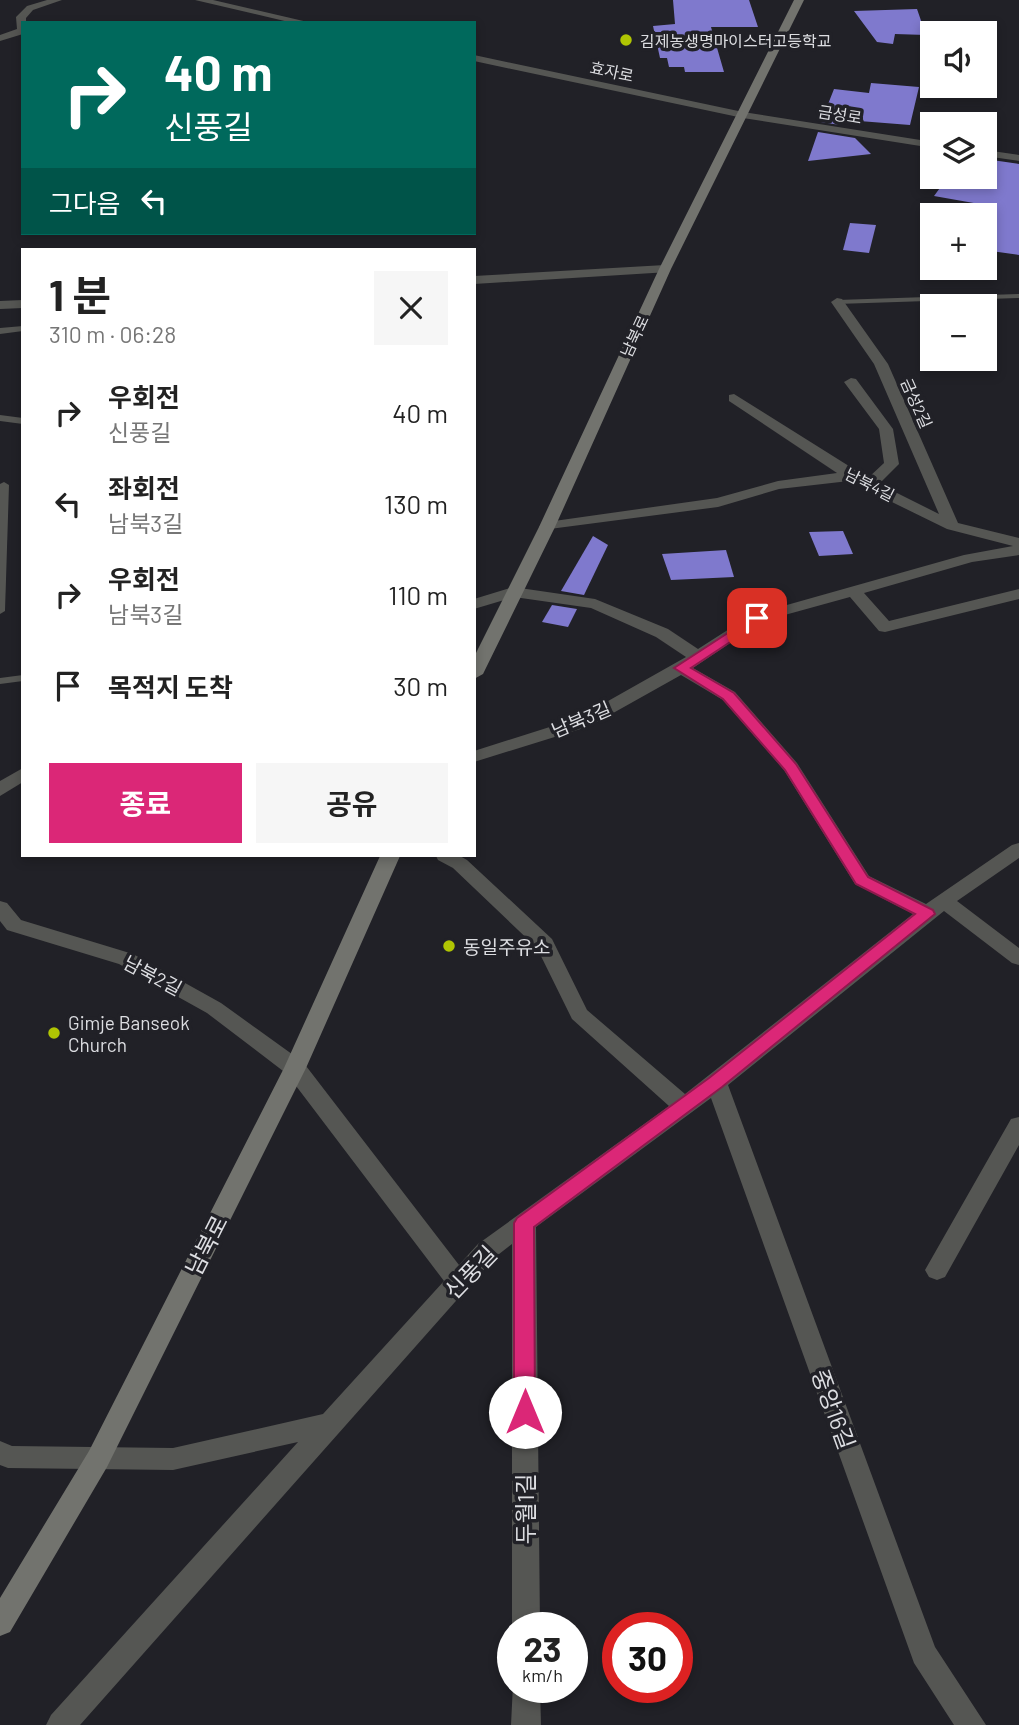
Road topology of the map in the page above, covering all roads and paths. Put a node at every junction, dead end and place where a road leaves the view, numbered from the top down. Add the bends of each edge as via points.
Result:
1 (57, 0) edge
2 (200, 0) edge
3 (799, 0) edge
4 (21, 21) edge
5 (298, 21) edge
6 (21, 31) edge
7 (0, 38) edge
8 (476, 58) edge
9 (743, 115) junction
10 (920, 143) edge
11 (997, 155) edge
12 (1019, 158) edge
13 (665, 269) junction
14 (476, 280) edge
15 (1019, 296) edge
16 (837, 302) joint
17 (21, 304) edge
18 (0, 305) edge
19 (21, 328) edge
20 (0, 331) edge
21 (851, 382) dead end
22 (734, 398) dead end
23 (0, 418) edge
24 (21, 421) edge
25 (851, 476) junction
26 (4, 485) dead end
27 (869, 485) junction
28 (953, 526) junction
29 (547, 527) junction
30 (1019, 543) edge
31 (1019, 550) edge
32 (854, 591) junction
33 (513, 592) junction
34 (1019, 594) edge
35 (476, 603) edge
36 (0, 611) edge
37 (698, 657) junction
38 (681, 668) junction
39 (476, 670) edge
40 (21, 678) edge
41 (0, 681) edge
42 (476, 756) edge
43 (21, 775) edge
44 (0, 790) edge
45 (1019, 849) edge
46 (390, 857) edge
47 (447, 857) edge
48 (0, 908) edge
49 (936, 908) junction
50 (1019, 958) edge
51 (295, 1068) junction
52 (716, 1083) junction
53 (684, 1106) junction
54 (1019, 1125) edge
55 (524, 1223) junction
56 (937, 1270) dead end
57 (459, 1282) junction
58 (330, 1424) junction
59 (0, 1452) edge
60 (98, 1459) junction
61 (526, 1612) edge
62 (0, 1623) edge
63 (526, 1703) edge
64 (61, 1725) edge
65 (526, 1725) edge
66 (971, 1725) edge

1 - 4 street via 30,9
2 - 5 street
3 - 9 main road, 남북로
6 - 7 street
8 - 9 street, 효자로
9 - 10 street, 금성로
9 - 13 main road, 남북로
11 - 12 street
13 - 14 street
13 - 29 main road, 남북로
15 - 16 lane
16 - 28 street, 금성2길 via 881,364
17 - 18 street
19 - 20 lane
21 - 27 street via 886,429 892,464
22 - 25 street, 남북4길
23 - 24 lane
25 - 27 street, 남북4길
25 - 29 street via 778,485 718,502
26 - 36 lane
27 - 28 street, 남북4길
28 - 30 street, 남북4길
29 - 33 main road, 남북로
31 - 32 street, 남북3길 via 970,558
32 - 34 street via 885,626
32 - 37 street, 남북3길 via 757,618
33 - 35 street
33 - 37 street via 595,604 662,633
33 - 39 main road, 남북로
37 - 38 street, 남북3길
38 - 42 street, 남북3길 via 584,722
38 - 49 street via 729,696 791,767 862,880
40 - 41 lane
43 - 44 street
45 - 49 street, 신풍길
46 - 51 main road, 남북로
47 - 53 street via 545,944 579,1014
48 - 51 street, 남북2길 via 14,925 126,959 214,1008
49 - 50 street
49 - 52 street, 신풍길
51 - 57 street, 남북2길
51 - 60 main road, 남북로
52 - 53 street, 신풍길
52 - 66 street, 중앙16길 via 924,1654
53 - 55 street, 신풍길
54 - 56 street
55 - 57 street, 신풍길 via 486,1251
55 - 61 street, 두월1길
57 - 58 street, 신풍길
58 - 60 street via 173,1459
58 - 64 street, 신풍길
59 - 60 street via 8,1457
60 - 62 main road, 남북로
63 - 65 street

